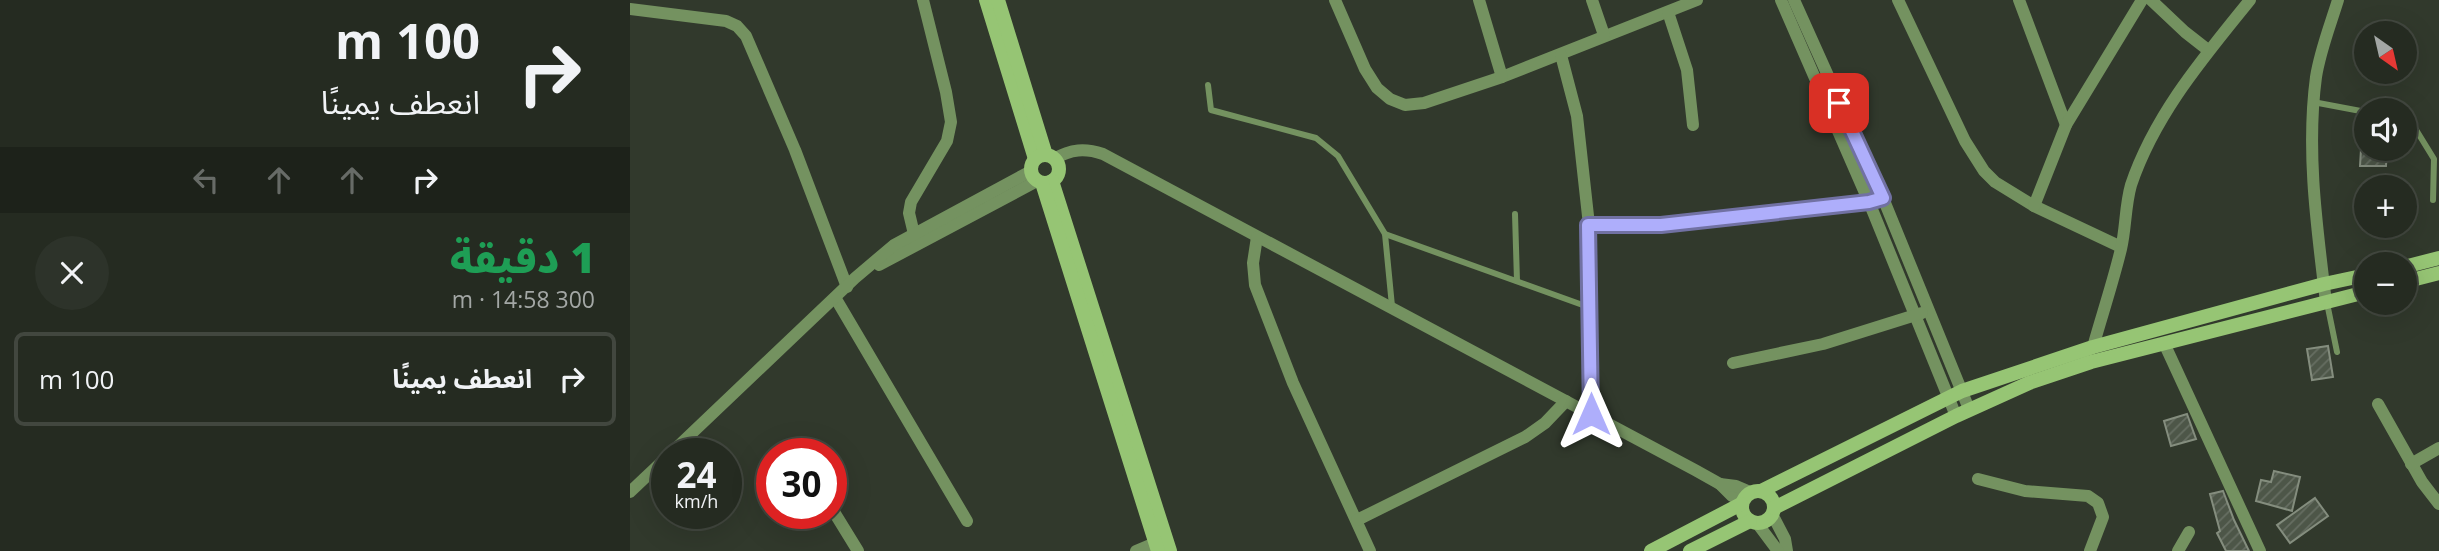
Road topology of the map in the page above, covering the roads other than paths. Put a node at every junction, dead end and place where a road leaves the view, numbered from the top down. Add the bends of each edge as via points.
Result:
1 (923, 0) edge
2 (986, 0) edge
3 (998, 0) edge
4 (1335, 0) edge
5 (1479, 0) edge
6 (1592, 0) edge
7 (1697, 0) edge
8 (1782, 0) edge
9 (1794, 0) edge
10 (2019, 0) edge
11 (2142, 0) edge
12 (2151, 0) edge
13 (2250, 0) edge
14 (1900, 1) edge
15 (2333, 2) edge
16 (630, 9) edge
17 (1668, 12) junction
18 (1604, 36) junction
19 (2208, 50) junction
20 (1561, 55) junction
21 (1502, 77) junction
22 (1208, 85) dead end
23 (2313, 102) junction
24 (2354, 110) edge
25 (1693, 125) dead end
26 (2066, 125) junction
27 (2417, 129) edge
28 (1042, 170) junction
29 (1883, 198) junction
30 (2433, 200) dead end
31 (1869, 202) junction
32 (2034, 206) junction
33 (1515, 214) dead end
34 (1588, 225) junction
35 (914, 234) junction
36 (1385, 234) junction
37 (1257, 237) junction
38 (2121, 247) junction
39 (2439, 258) edge
40 (2417, 264) edge
41 (862, 272) junction
42 (2439, 273) edge
43 (2354, 278) edge
44 (2417, 279) edge
45 (1517, 281) junction
46 (2324, 284) junction
47 (847, 287) junction
48 (2354, 295) edge
49 (836, 299) junction
50 (2326, 302) junction
51 (1392, 308) junction
52 (1591, 308) junction
53 (1929, 311) junction
54 (1915, 316) junction
55 (2164, 343) junction
56 (2093, 347) junction
57 (2337, 352) dead end
58 (1732, 363) dead end
59 (1955, 394) junction
60 (1566, 401) junction
61 (2378, 404) dead end
62 (1962, 413) junction
63 (1591, 414) junction
64 (687, 438) edge
65 (2439, 448) edge
66 (2412, 464) junction
67 (651, 472) edge
68 (1978, 479) dead end
69 (630, 492) edge
70 (1749, 497) junction
71 (2439, 504) edge
72 (1773, 511) junction
73 (1357, 520) junction
74 (967, 521) dead end
75 (1754, 522) junction
76 (844, 529) edge
77 (2189, 532) dead end
78 (1156, 547) edge
79 (858, 551) edge
80 (1136, 551) edge
81 (1170, 551) edge
82 (1370, 551) edge
83 (1651, 551) edge
84 (1690, 551) edge
85 (1778, 551) edge
86 (1787, 551) edge
87 (2090, 551) edge
88 (2178, 551) edge
89 (2260, 551) edge

1 - 35 street via 951,122 947,141 911,202
2 - 28 street
3 - 28 street
4 - 21 street via 1365,69 1390,99 1405,105 1424,103
5 - 21 street
6 - 18 street
7 - 17 street
8 - 31 street
9 - 29 street
10 - 26 street
11 - 26 street
12 - 19 street
13 - 19 street
14 - 32 street via 1977,162 1994,182
15 - 23 street
16 - 47 street via 726,21 746,36
17 - 18 street
17 - 25 street via 1687,70
18 - 20 street
19 - 38 street via 2141,161 2129,195
20 - 21 street
20 - 34 street via 1577,116
22 - 36 lane via 1211,110 1316,138 1338,156
23 - 24 lane
23 - 46 street via 2312,160
26 - 32 street
27 - 30 lane via 2434,159
28 - 35 street
28 - 37 street via 1073,150 1103,154
28 - 41 street
28 - 78 street
28 - 81 street
29 - 31 street
29 - 53 street
31 - 34 street via 1661,225
31 - 54 street
32 - 38 street
33 - 45 lane
34 - 52 street
35 - 41 street
36 - 45 lane
36 - 51 lane
37 - 51 street
37 - 73 street via 1255,285 1293,383
38 - 56 street
39 - 40 street
41 - 47 street
42 - 44 street
43 - 46 street
45 - 52 lane
46 - 50 street
46 - 56 street
47 - 49 street
48 - 50 street
49 - 64 street
49 - 74 street
50 - 55 street
50 - 57 lane
51 - 60 street
52 - 63 street
53 - 54 street
53 - 59 street
54 - 58 street via 1824,344
54 - 59 street
55 - 62 street via 2029,383
55 - 89 street
56 - 59 street
59 - 62 street
59 - 70 street
60 - 63 street
60 - 73 street via 1525,437
61 - 66 street
62 - 72 street
63 - 70 street via 1720,484 1732,496
65 - 66 street
66 - 71 street
67 - 69 street
68 - 87 street via 2025,491 2088,496 2098,503 2103,517
70 - 72 street via 1771,497
70 - 75 street via 1744,515
70 - 83 street
72 - 75 street via 1768,519
72 - 86 street
73 - 82 street
75 - 84 street
75 - 85 street
76 - 79 street
77 - 88 street
78 - 80 street

